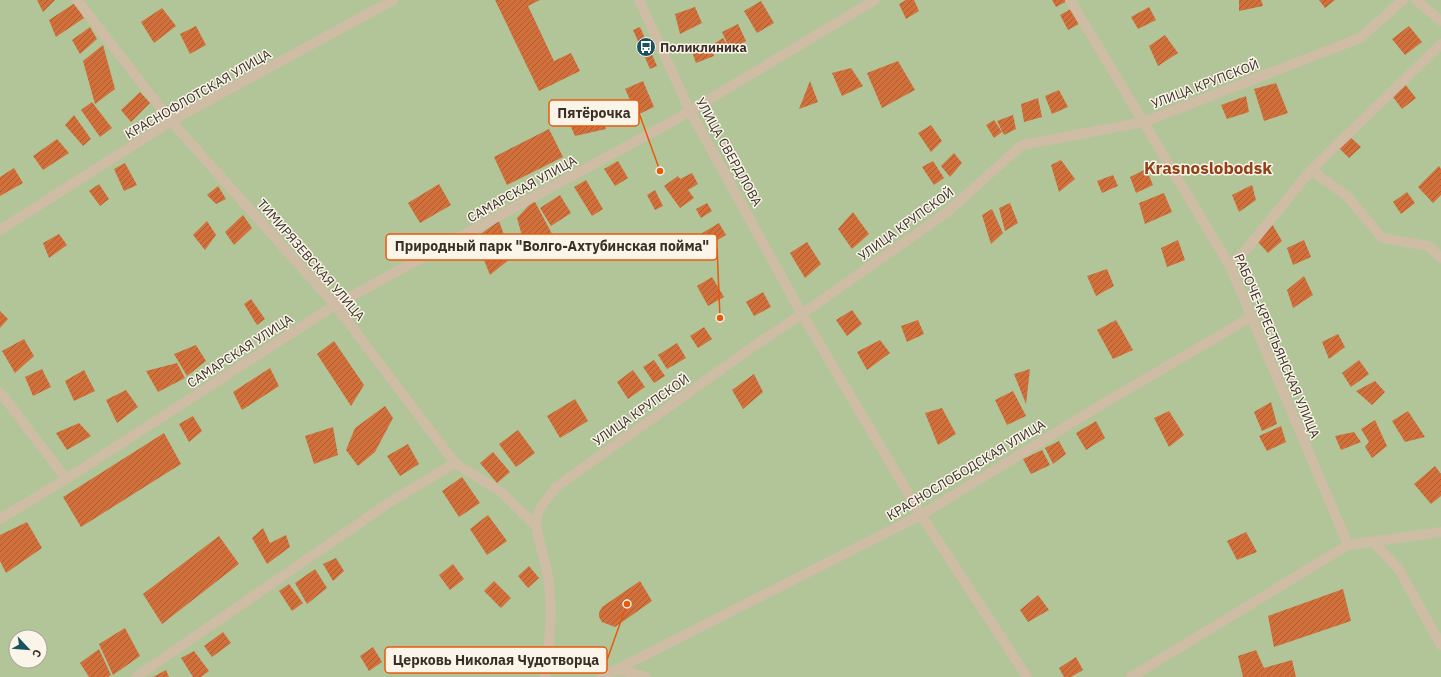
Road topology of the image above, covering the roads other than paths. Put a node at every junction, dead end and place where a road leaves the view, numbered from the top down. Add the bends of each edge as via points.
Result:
1 (77, 0) edge
2 (393, 0) edge
3 (639, 0) edge
4 (875, 0) edge
5 (1070, 0) edge
6 (1403, 0) edge
7 (1416, 0) edge
8 (1441, 22) edge
9 (1441, 44) edge
10 (690, 111) junction
11 (171, 121) junction
12 (1144, 122) junction
13 (1311, 170) junction
14 (0, 230) edge
15 (1441, 258) edge
16 (1230, 266) junction
17 (335, 304) junction
18 (802, 314) junction
19 (1251, 317) junction
20 (0, 392) edge
21 (455, 463) junction
22 (66, 479) junction
23 (921, 514) junction
24 (0, 519) edge
25 (536, 526) junction
26 (1441, 532) edge
27 (1372, 542) junction
28 (1348, 545) junction
29 (1441, 646) edge
30 (617, 669) junction
31 (136, 677) edge
32 (545, 677) edge
33 (602, 677) edge
34 (646, 677) edge
35 (1028, 677) edge
36 (1131, 677) edge

1 - 11 street, ТИМИРЯЗЕВСКАЯ УЛИЦА
2 - 11 street, КРАСНОФЛОТСКАЯ УЛИЦА
3 - 10 street, УЛИЦА СВЕРДЛОВА
4 - 10 street, САМАРСКАЯ УЛИЦА
5 - 12 street, РАБОЧЕ-КРЕСТЬЯНСКАЯ УЛИЦА
6 - 12 street, УЛИЦА КРУПСКОЙ via 1360,38
7 - 8 street
9 - 13 street
10 - 17 street, САМАРСКАЯ УЛИЦА
10 - 18 street, УЛИЦА СВЕРДЛОВА
11 - 14 street, КРАСНОФЛОТСКАЯ УЛИЦА
11 - 17 street, ТИМИРЯЗЕВСКАЯ УЛИЦА
12 - 16 street, РАБОЧЕ-КРЕСТЬЯНСКАЯ УЛИЦА
12 - 18 street, УЛИЦА КРУПСКОЙ via 1022,145 946,213
13 - 15 street via 1347,196 1382,238 1428,246
13 - 16 street
16 - 19 street, РАБОЧЕ-КРЕСТЬЯНСКАЯ УЛИЦА
17 - 21 street, ТИМИРЯЗЕВСКАЯ УЛИЦА
17 - 22 street, САМАРСКАЯ УЛИЦА
18 - 23 street, УЛИЦА СВЕРДЛОВА
18 - 25 street, УЛИЦА КРУПСКОЙ via 556,487 540,508
19 - 23 street, КРАСНОСЛОБОДСКАЯ УЛИЦА
19 - 28 street, РАБОЧЕ-КРЕСТЬЯНСКАЯ УЛИЦА
20 - 22 street
21 - 25 street, ТИМИРЯЗЕВСКАЯ УЛИЦА via 501,492
21 - 31 street via 390,502
22 - 24 street, САМАРСКАЯ УЛИЦА
23 - 30 street, КРАСНОСЛОБОДСКАЯ УЛИЦА
23 - 35 street, УЛИЦА СВЕРДЛОВА
25 - 32 street via 548,576 551,606
26 - 27 street
27 - 28 street
27 - 29 street via 1398,568
28 - 36 street
30 - 33 street, КРАСНОСЛОБОДСКАЯ УЛИЦА
30 - 34 street

